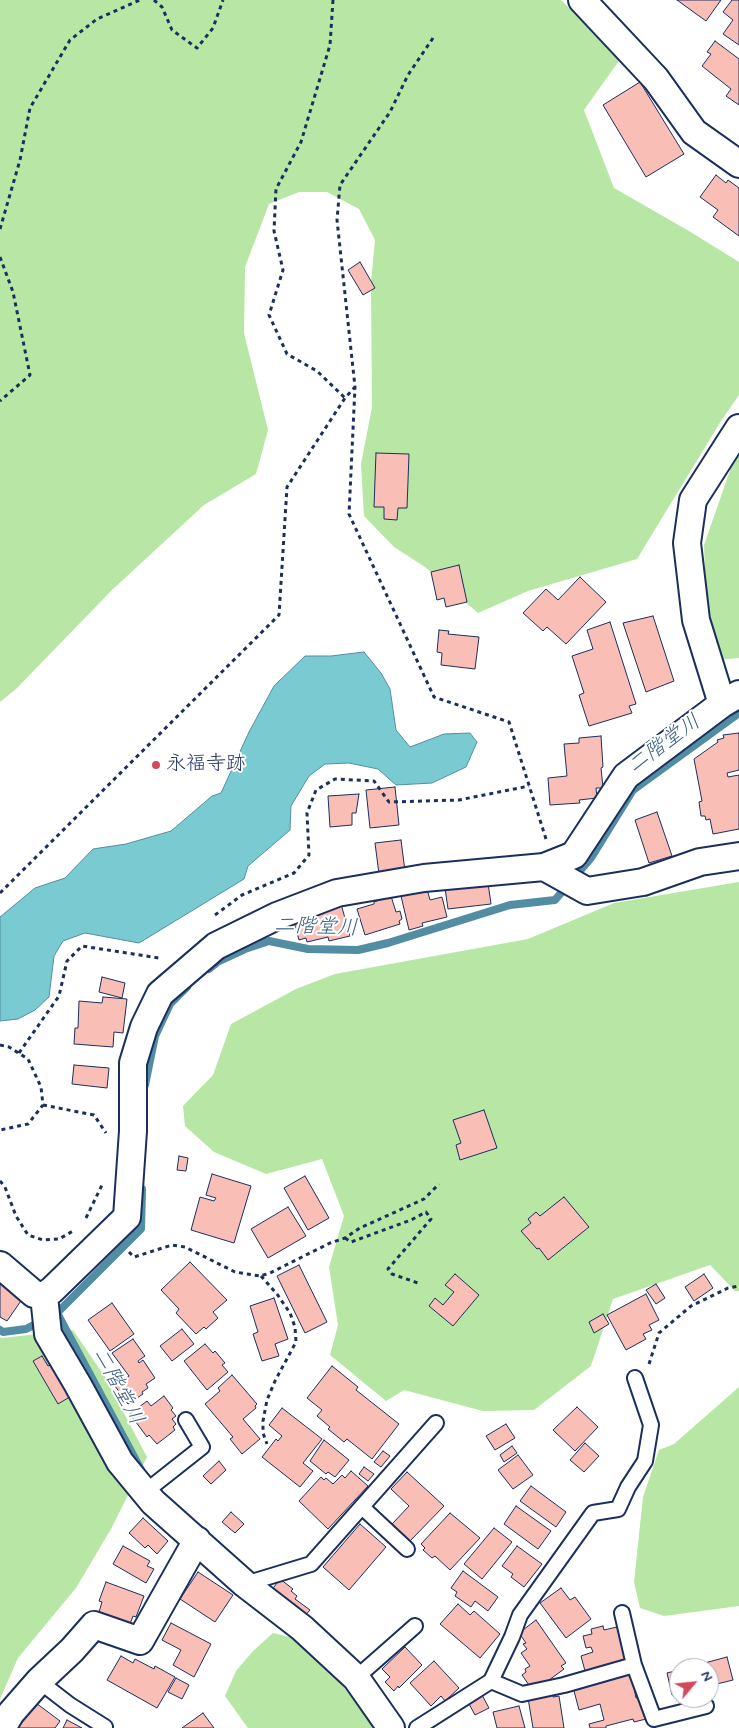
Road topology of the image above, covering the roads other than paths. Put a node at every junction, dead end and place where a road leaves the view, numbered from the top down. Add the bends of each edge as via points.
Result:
1 (582, 0) edge
2 (739, 164) edge
3 (739, 428) edge
4 (731, 699) edge
5 (739, 856) edge
6 (549, 866) junction
7 (0, 1265) edge
8 (44, 1296) junction
9 (634, 1378) road end
10 (186, 1420) dead end
11 (436, 1423) dead end
12 (145, 1492) junction
13 (362, 1507) junction
14 (197, 1540) junction
15 (408, 1549) dead end
16 (245, 1584) junction
17 (622, 1613) dead end
18 (415, 1626) dead end
19 (634, 1665) junction
20 (356, 1678) junction
21 (39, 1681) junction
22 (491, 1681) junction
23 (698, 1708) edge
24 (105, 1727) edge
25 (2, 1728) edge
26 (391, 1728) edge
27 (417, 1728) edge

1 - 2 street via 656,78 694,132
3 - 4 street via 693,500 687,543 696,620
4 - 6 street via 626,776 574,855
5 - 6 street via 700,862 643,882 587,891
6 - 8 street via 424,878 337,893 277,916 216,946 160,994 144,1027 133,1063 133,1131 127,1217
7 - 8 street via 34,1294
8 - 12 street via 48,1334 120,1462
9 - 22 lane via 651,1425 645,1461 618,1509 593,1513 520,1614
10 - 12 lane via 202,1446
11 - 13 lane
12 - 14 street
13 - 15 lane
13 - 16 lane via 310,1564
14 - 16 street
14 - 21 street via 140,1640 94,1625
16 - 20 street via 302,1628
17 - 19 lane
18 - 20 lane
19 - 22 lane via 522,1694
19 - 23 lane via 654,1719
20 - 26 street
21 - 24 lane
21 - 25 street via 10,1713
22 - 27 lane

